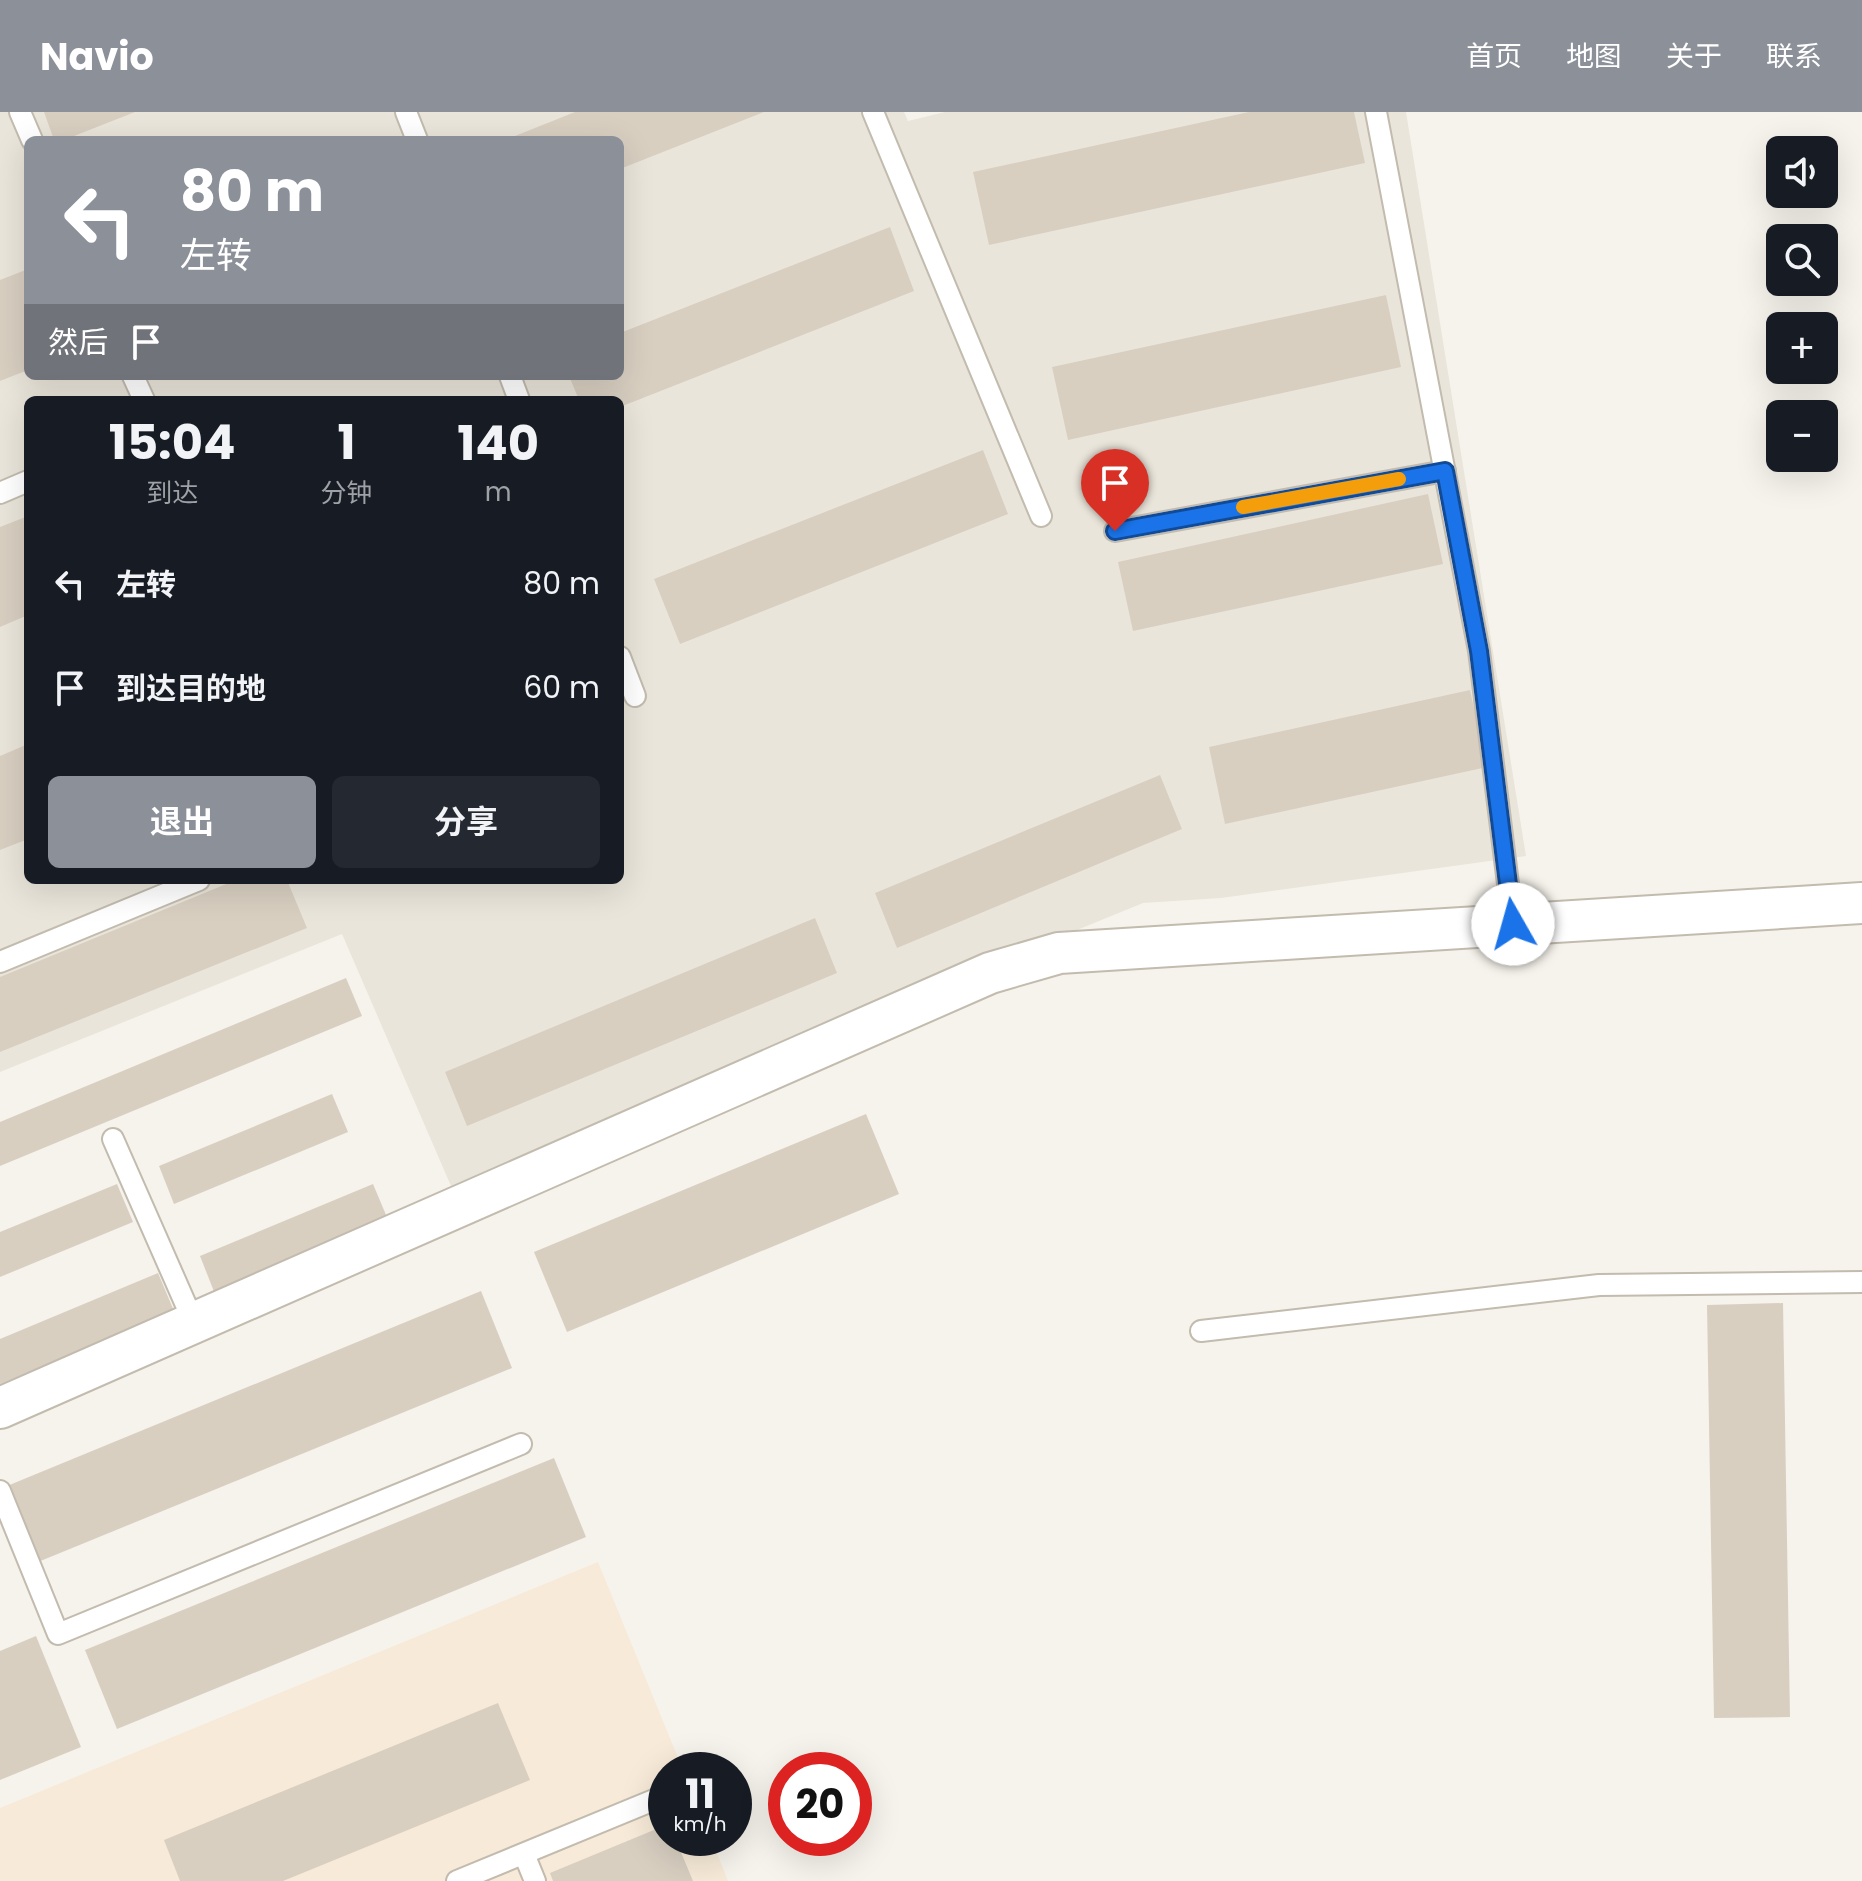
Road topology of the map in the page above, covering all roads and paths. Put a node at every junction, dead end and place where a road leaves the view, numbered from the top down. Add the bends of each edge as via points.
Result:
1 (20, 112) edge
2 (406, 112) edge
3 (873, 112) edge
4 (1376, 112) edge
5 (30, 136) edge
6 (415, 136) edge
7 (1445, 471) junction
8 (24, 483) edge
9 (0, 493) edge
10 (1041, 516) dead end
11 (1115, 531) dead end
12 (624, 667) edge
13 (635, 696) dead end
14 (189, 884) edge
15 (1862, 903) edge
16 (1513, 924) junction
17 (0, 962) edge
18 (113, 1139) dead end
19 (1862, 1282) edge
20 (194, 1323) junction
21 (1201, 1331) dead end
22 (0, 1408) edge
23 (521, 1444) dead end
24 (0, 1491) edge
25 (648, 1802) edge
26 (524, 1854) junction
27 (457, 1881) edge
28 (535, 1881) edge

1 - 5 lane
2 - 6 lane
3 - 10 lane
4 - 7 lane
7 - 11 lane
7 - 16 lane via 1479,651
8 - 9 lane
12 - 13 lane
14 - 17 lane
15 - 16 street
16 - 20 street via 1090,950 1004,969
18 - 20 lane
19 - 21 lane via 1599,1285
20 - 22 street
23 - 24 lane via 58,1634
25 - 26 lane
26 - 27 lane
26 - 28 lane

